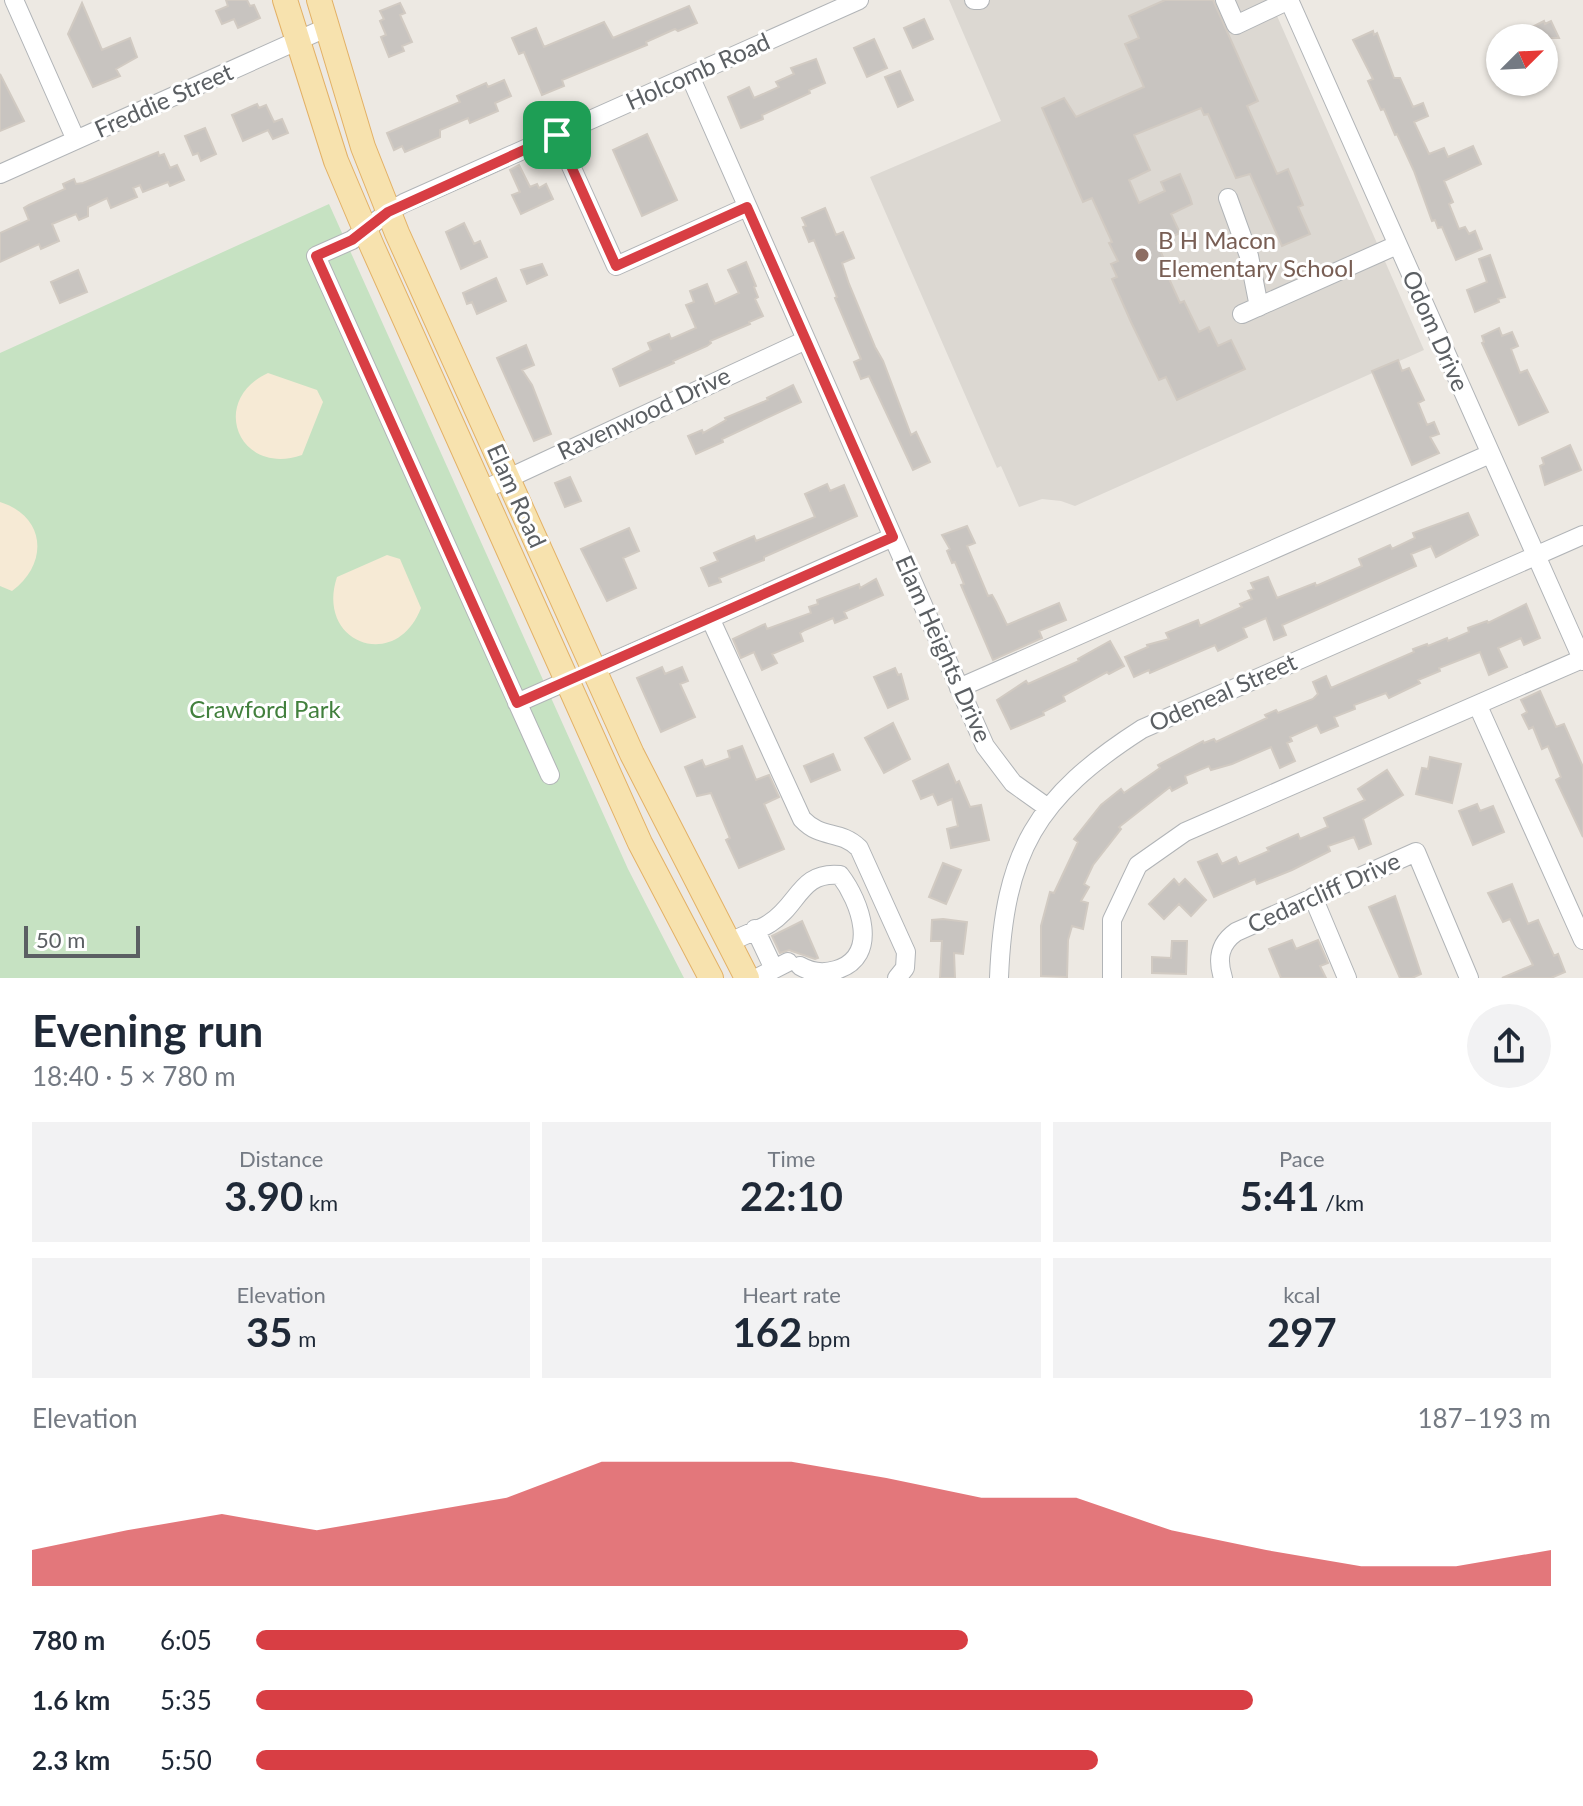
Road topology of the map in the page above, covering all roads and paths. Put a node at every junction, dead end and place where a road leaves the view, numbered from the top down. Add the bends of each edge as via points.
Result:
1 (14, 0) edge
2 (285, 0) edge
3 (319, 0) edge
4 (859, 0) edge
5 (1225, 0) edge
6 (1289, 0) edge
7 (328, 27) junction
8 (298, 41) junction
9 (690, 76) junction
10 (557, 135) junction
11 (76, 140) junction
12 (0, 174) edge
13 (1228, 198) dead end
14 (747, 207) junction
15 (388, 212) junction
16 (364, 228) junction
17 (1397, 245) junction
18 (806, 340) junction
19 (1490, 454) junction
20 (507, 477) junction
21 (483, 490) junction
22 (1583, 535) edge
23 (893, 537) junction
24 (1536, 555) junction
25 (710, 618) junction
26 (1583, 660) edge
27 (594, 670) junction
28 (567, 681) junction
29 (959, 688) junction
30 (517, 703) junction
31 (1478, 706) junction
32 (550, 775) dead end
33 (1048, 808) junction
34 (1313, 897) junction
35 (755, 929) junction
36 (1583, 940) edge
37 (729, 943) junction
38 (780, 969) edge
39 (711, 978) edge
40 (747, 978) edge
41 (897, 978) edge
42 (999, 978) edge
43 (1112, 978) edge
44 (1223, 978) edge
45 (1347, 978) edge
46 (1469, 978) edge

1 - 11 street
2 - 8 main road, Elam Road
3 - 7 main road, Elam Road
4 - 9 street, Holcomb Road
5 - 6 street via 1236,25
6 - 17 street, Odom Drive
7 - 8 street, Freddie Street
7 - 15 main road, Elam Road
8 - 11 street, Freddie Street
8 - 16 main road, Elam Road via 336,161
9 - 10 street, Holcomb Road
9 - 14 street, Elam Heights Drive
10 - 14 street via 616,266
10 - 15 street, Holcomb Road
11 - 12 street, Freddie Street
13 - 17 street via 1249,256 1250,310
14 - 18 street, Elam Heights Drive
15 - 16 street, Holcomb Road
15 - 20 main road, Elam Road
16 - 21 main road, Elam Road
16 - 30 street, Holcomb Road via 352,240 316,256
17 - 19 street, Odom Drive
18 - 20 street, Ravenwood Drive
18 - 23 street, Elam Heights Drive
19 - 24 street, Odom Drive
19 - 29 street
20 - 21 street, Ravenwood Drive
20 - 27 main road, Elam Road
21 - 28 main road, Elam Road
22 - 24 street, Odeneal Street
23 - 25 street
23 - 29 street, Elam Heights Drive
24 - 26 street, Odom Drive
24 - 33 street, Odeneal Street via 1142,729 1073,779
25 - 27 street
25 - 41 street via 802,819 812,830 849,838 859,848 906,952 905,968
26 - 31 street
27 - 28 main road
27 - 37 main road, Elam Road
28 - 30 street
28 - 39 main road, Elam Road via 640,843
29 - 33 street, Elam Heights Drive via 998,766
30 - 32 street
31 - 36 street
31 - 43 street via 1185,832 1138,865 1112,920
33 - 42 street, Odeneal Street via 1027,838 1014,872
34 - 44 street, Cedarcliff Drive via 1227,939 1219,959
34 - 45 street
34 - 46 street, Cedarcliff Drive via 1416,852
35 - 37 street
35 - 38 street
35 - 38 street via 775,920 808,882 823,873 840,875 853,892 864,930 850,965 810,972
37 - 40 main road, Elam Road

